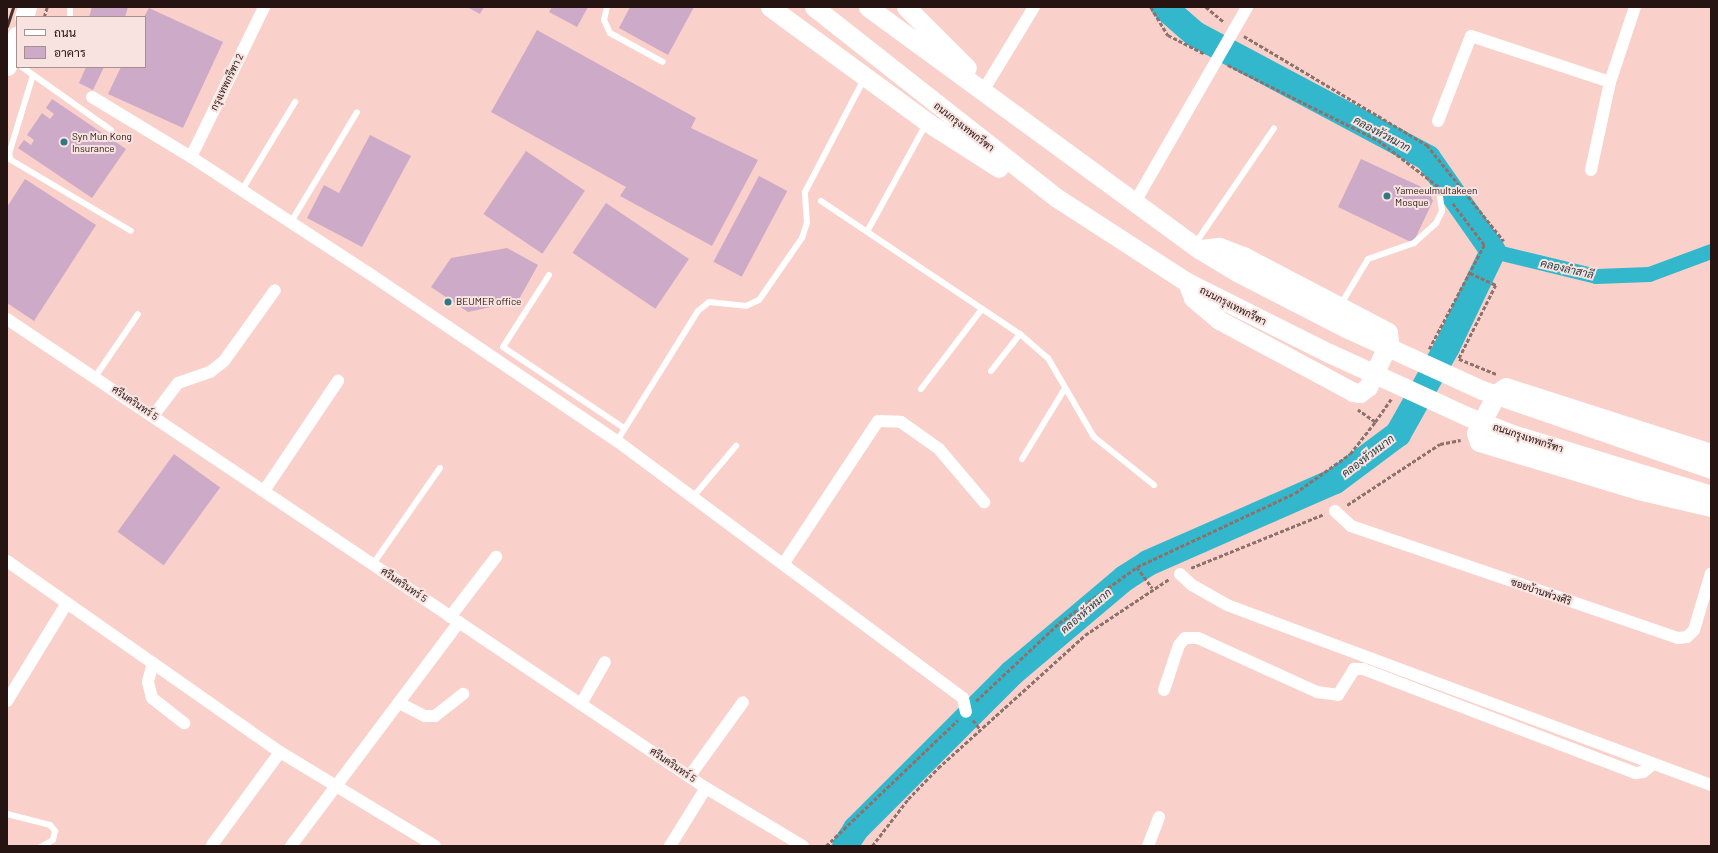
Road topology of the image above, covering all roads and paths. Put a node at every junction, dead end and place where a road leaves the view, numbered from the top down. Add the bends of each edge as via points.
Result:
1 (607, 7) edge
2 (770, 7) edge
3 (814, 7) edge
4 (868, 7) edge
5 (906, 7) edge
6 (1034, 7) edge
7 (1151, 7) edge
8 (1206, 7) edge
9 (1634, 7) edge
10 (262, 8) edge
11 (1245, 10) edge
12 (1226, 24) dead end
13 (1236, 32) dead end
14 (1218, 58) junction
15 (663, 62) dead end
16 (27, 68) edge
17 (33, 75) junction
18 (865, 77) junction
19 (1610, 82) junction
20 (986, 86) junction
21 (92, 97) dead end
22 (295, 102) dead end
23 (1011, 111) junction
24 (357, 112) dead end
25 (1438, 120) dead end
26 (927, 122) junction
27 (1274, 128) dead end
28 (110, 130) dead end
29 (191, 157) junction
30 (1591, 170) dead end
31 (242, 190) junction
32 (1443, 195) joint
33 (1056, 198) junction
34 (821, 201) dead end
35 (1450, 201) dead end
36 (1135, 202) junction
37 (291, 222) junction
38 (868, 230) junction
39 (130, 231) dead end
40 (1504, 240) dead end
41 (1196, 247) junction
42 (1470, 273) junction
43 (549, 275) dead end
44 (1187, 282) junction
45 (275, 290) dead end
46 (1340, 306) junction
47 (982, 309) junction
48 (138, 314) dead end
49 (7, 320) edge
50 (1020, 334) junction
51 (1424, 356) dead end
52 (991, 370) dead end
53 (96, 377) junction
54 (338, 381) dead end
55 (1506, 387) junction
56 (921, 389) dead end
57 (1064, 390) junction
58 (1353, 392) junction
59 (1397, 392) dead end
60 (153, 416) junction
61 (1375, 422) junction
62 (624, 428) junction
63 (1476, 437) junction
64 (616, 441) junction
65 (736, 446) dead end
66 (1711, 453) edge
67 (1022, 459) dead end
68 (440, 468) dead end
69 (1711, 469) edge
70 (1154, 486) dead end
71 (264, 491) junction
72 (1711, 495) edge
73 (693, 497) junction
74 (984, 502) dead end
75 (1711, 507) edge
76 (1335, 511) junction
77 (496, 557) dead end
78 (7, 561) edge
79 (784, 563) junction
80 (374, 564) junction
81 (1137, 567) junction
82 (1711, 573) edge
83 (1180, 574) junction
84 (1152, 588) junction
85 (67, 603) junction
86 (455, 620) junction
87 (605, 662) dead end
88 (153, 663) junction
89 (1164, 690) dead end
90 (463, 694) dead end
91 (7, 702) edge
92 (744, 702) dead end
93 (399, 703) junction
94 (580, 704) junction
95 (966, 712) junction
96 (184, 723) dead end
97 (280, 752) junction
98 (1653, 764) junction
99 (689, 777) junction
100 (1711, 785) edge
101 (337, 786) junction
102 (706, 788) junction
103 (7, 814) edge
104 (1159, 817) dead end
105 (212, 845) dead end
106 (42, 846) edge
107 (291, 846) edge
108 (435, 846) edge
109 (670, 846) edge
110 (803, 846) edge
111 (826, 846) edge
112 (872, 846) edge
113 (1148, 846) edge

1 - 15 lane via 604,20 610,33
2 - 18 main road
3 - 33 main road, ถนนกรุงเทพกรีฑา
4 - 23 main road
5 - 20 main road
6 - 20 street
7 - 14 path via 1168,35
8 - 12 path
9 - 19 street
10 - 29 street, กรุงเทพกรีฑา 2
11 - 14 street
13 - 40 path via 1427,145
14 - 32 path via 1378,140 1436,182
14 - 36 street
16 - 17 lane
17 - 28 lane
17 - 39 lane via 9,154 11,160
18 - 26 main road
18 - 62 lane via 805,192 807,223 802,238 759,300 746,306 709,302 698,311
19 - 25 street via 1471,36
19 - 30 street
20 - 23 main road
21 - 29 street
22 - 31 lane
23 - 36 main road
24 - 37 lane
26 - 33 main road via 1001,169
26 - 38 lane
27 - 41 lane
29 - 31 street
31 - 37 street
32 - 46 lane via 1442,211 1436,223 1414,243 1368,259
33 - 44 main road, ถนนกรุงเทพกรีฑา
34 - 38 lane
35 - 42 path via 1484,245
36 - 41 main road
37 - 64 street
38 - 47 lane
41 - 46 main road via 1219,247 1243,256
41 - 69 main road via 1346,328 1529,408
42 - 51 path
42 - 55 path via 1496,285 1459,359 1502,377
43 - 62 lane via 503,347
44 - 58 main road via 1193,298 1219,320
44 - 72 main road, ถนนกรุงเทพกรีฑา via 1329,353 1512,434
45 - 60 street via 224,361 210,372 178,383
46 - 58 main road via 1388,332 1390,337 1368,387 1360,393
47 - 50 lane
47 - 56 lane
48 - 53 lane
49 - 53 street, ศรีนครินทร์ 5
50 - 52 lane
50 - 57 lane via 1048,358
53 - 60 street, ศรีนครินทร์ 5
54 - 71 street
55 - 63 main road via 1497,393
55 - 66 main road
57 - 67 lane
57 - 70 lane via 1094,437
58 - 61 path via 1357,410
59 - 61 path
60 - 71 street, ศรีนครินทร์ 5
61 - 81 path via 1350,454 1295,493
62 - 64 lane
63 - 75 main road via 1479,442 1638,490
63 - 76 path via 1440,444
64 - 73 street
65 - 73 lane
68 - 80 lane
71 - 80 street, ศรีนครินทร์ 5
73 - 79 street
74 - 79 street via 939,449 901,422 878,421
76 - 82 street, ซอยบ้านพ่วงศิริ via 1351,526 1678,638 1687,637 1694,630
76 - 83 path via 1305,520
77 - 86 street
78 - 85 street
79 - 95 street via 963,698
80 - 86 street, ศรีนครินทร์ 5
81 - 84 path
81 - 95 path via 1059,623
83 - 84 path
83 - 98 street via 1192,585 1227,605
84 - 112 path via 1085,635 975,734 908,799
85 - 88 street
85 - 91 street
86 - 93 street
86 - 94 street, ศรีนครินทร์ 5
87 - 94 street
88 - 96 street via 148,682 152,698
88 - 97 street
89 - 98 street via 1179,645 1185,638 1198,638 1317,692 1338,695 1354,668 1363,669 1636,773 1643,772
90 - 93 street via 435,716 425,716
92 - 99 street
93 - 101 street
94 - 99 street, ศรีนครินทร์ 5
95 - 111 path
97 - 101 street
97 - 105 street
98 - 100 street
99 - 102 street, ศรีนครินทร์ 5
101 - 107 street
101 - 108 street
102 - 109 street
102 - 110 street, ศรีนครินทร์ 5
103 - 106 lane via 50,825 55,831 53,840
104 - 113 street

